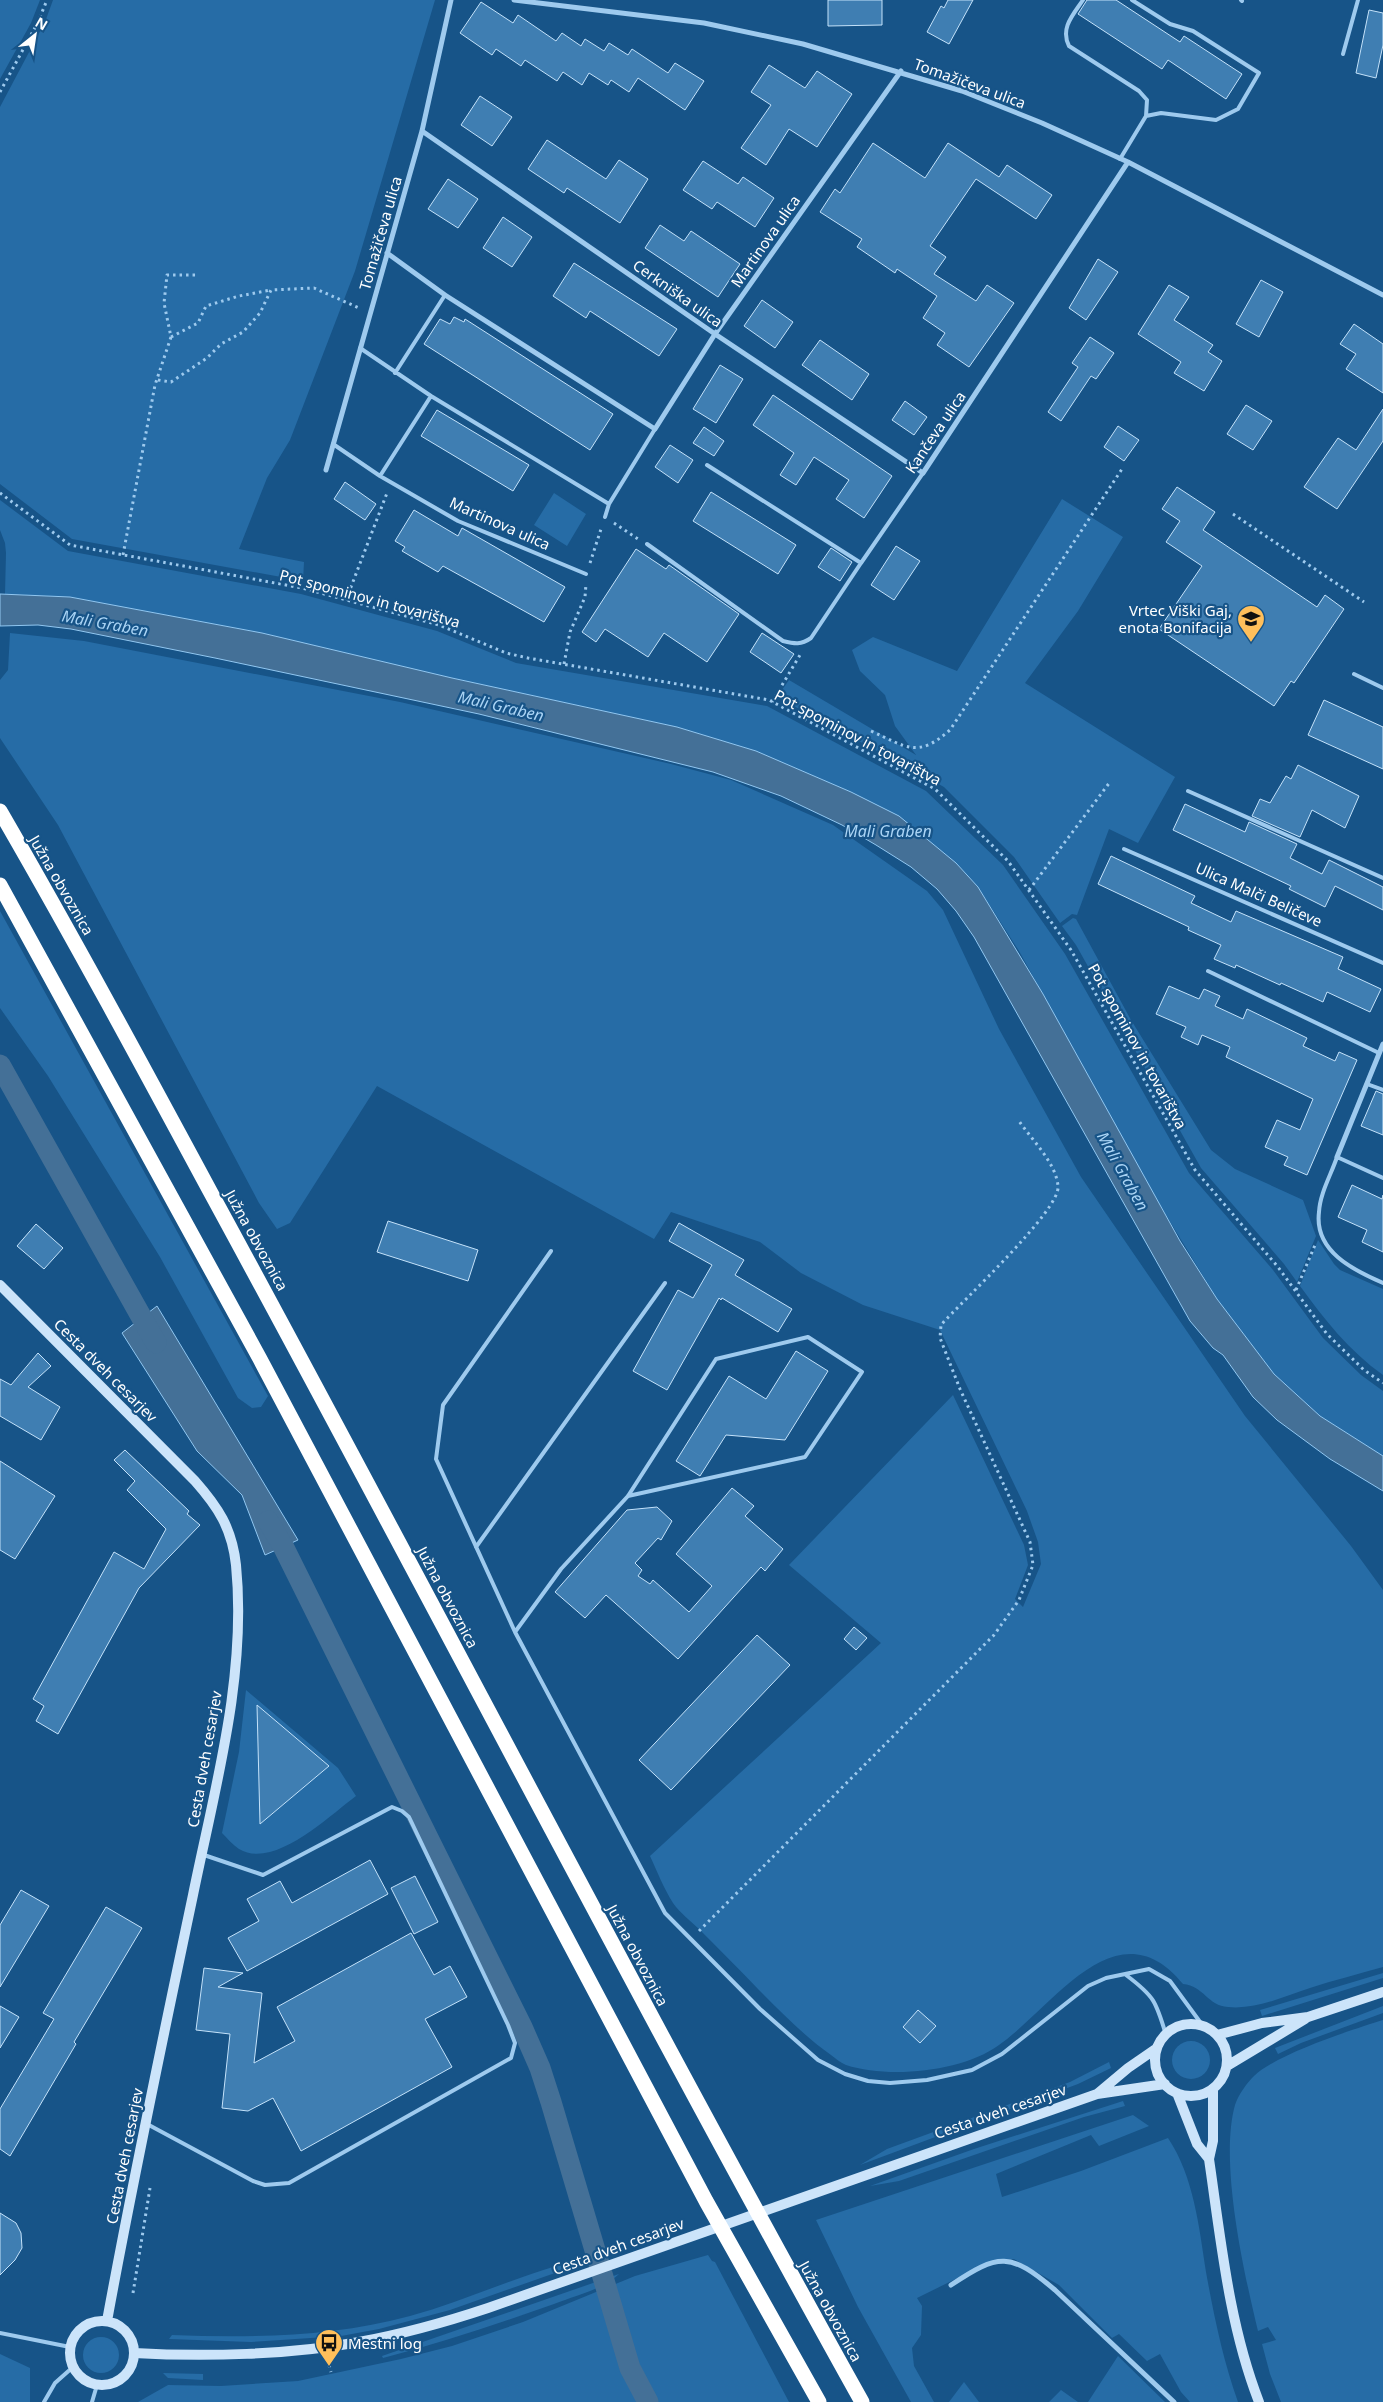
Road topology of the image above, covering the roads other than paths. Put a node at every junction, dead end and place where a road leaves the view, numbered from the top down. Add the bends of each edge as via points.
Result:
1 (451, 0) edge
2 (514, 0) edge
3 (1083, 0) edge
4 (1132, 0) edge
5 (1358, 0) edge
6 (1343, 54) dead end
7 (901, 72) junction
8 (1146, 116) junction
9 (422, 131) junction
10 (1120, 159) junction
11 (1128, 162) junction
12 (386, 253) junction
13 (1383, 294) edge
14 (446, 295) junction
15 (715, 334) junction
16 (360, 348) junction
17 (395, 373) junction
18 (431, 396) junction
19 (656, 429) junction
20 (333, 444) junction
21 (707, 465) dead end
22 (326, 470) dead end
23 (923, 473) junction
24 (380, 476) junction
25 (609, 504) junction
26 (605, 517) road end
27 (647, 544) road end
28 (861, 563) junction
29 (586, 574) road end
30 (1354, 674) dead end
31 (1383, 688) edge
32 (1188, 791) dead end
33 (0, 811) edge
34 (1124, 849) dead end
35 (1383, 878) edge
36 (0, 885) edge
37 (1383, 963) edge
38 (1208, 971) dead end
39 (1383, 1044) edge
40 (1380, 1053) junction
41 (1367, 1084) junction
42 (1383, 1090) edge
43 (1337, 1157) junction
44 (1383, 1178) edge
45 (550, 1251) dead end
46 (665, 1283) dead end
47 (1383, 1283) edge
48 (0, 1285) edge
49 (628, 1496) junction
50 (476, 1547) junction
51 (515, 1632) junction
52 (202, 1854) junction
53 (1126, 1975) junction
54 (1383, 1992) edge
55 (1308, 2017) junction
56 (1203, 2026) junction
57 (1217, 2034) junction
58 (1166, 2035) junction
59 (1157, 2048) junction
60 (1227, 2066) junction
61 (1165, 2084) junction
62 (1213, 2089) junction
63 (1177, 2093) junction
64 (1097, 2094) junction
65 (145, 2123) junction
66 (1209, 2159) junction
67 (951, 2285) dead end
68 (107, 2321) junction
69 (0, 2333) edge
70 (70, 2347) junction
71 (134, 2354) junction
72 (73, 2367) junction
73 (97, 2385) junction
74 (44, 2402) edge
75 (92, 2402) edge
76 (819, 2402) edge
77 (862, 2402) edge
78 (1174, 2402) edge
79 (1259, 2402) edge

1 - 9 street, Tomažičeva ulica
2 - 7 street, Tomažičeva ulica via 704,23 804,44
3 - 8 lane via 1066,25 1065,37 1069,46 1138,91 1147,100
4 - 8 lane via 1170,24 1193,30 1259,73 1238,109 1216,120 1161,114
5 - 6 lane
7 - 10 street, Tomažičeva ulica via 962,91
7 - 15 street, Martinova ulica
8 - 10 lane
9 - 12 street, Tomažičeva ulica
9 - 15 street, Cerkniška ulica
10 - 11 street, Tomažičeva ulica
11 - 13 street, Tomažičeva ulica
11 - 23 street, Kančeva ulica
12 - 14 street
12 - 16 street, Tomažičeva ulica
14 - 17 lane
14 - 19 street
15 - 19 street, Martinova ulica
15 - 23 street, Cerkniška ulica
16 - 17 lane
16 - 20 street, Tomažičeva ulica
17 - 18 lane
18 - 24 lane
18 - 25 lane
19 - 25 lane, Martinova ulica
20 - 22 street, Tomažičeva ulica
20 - 24 lane, Martinova ulica
21 - 28 lane
23 - 28 lane, Kančeva ulica
24 - 29 lane, Martinova ulica via 458,521
25 - 26 lane, Martinova ulica
27 - 28 lane, Kančeva ulica via 783,641 803,644 811,638
30 - 31 lane
32 - 35 lane
33 - 77 highway, Južna obvoznica via 56,907 280,1320 773,2244
34 - 37 lane, Ulica Malči Beličeve
36 - 76 highway via 260,1359 706,2201
38 - 40 lane
39 - 40 street
40 - 41 street
41 - 42 lane
41 - 43 street
43 - 44 lane
43 - 47 lane via 1321,1199 1318,1221 1321,1231 1332,1252 1342,1262
45 - 50 lane via 443,1405 436,1459
46 - 50 lane
48 - 52 street, Cesta dveh cesarjev via 195,1480 226,1522 236,1564 237,1641 224,1752
49 - 49 lane via 716,1359 808,1337 862,1372 805,1457
49 - 51 lane via 561,1569
50 - 51 lane
51 - 53 lane via 665,1913 760,2009 818,2060 868,2081 890,2083 941,2078 982,2065 1002,2054 1088,1986 1106,1978
52 - 65 street, Cesta dveh cesarjev
52 - 65 lane via 262,1875 392,1807 402,1810 409,1817 515,2043 511,2058 289,2184 265,2185 253,2181
53 - 56 lane via 1149,1969 1157,1972 1170,1981
53 - 58 lane via 1157,2003
54 - 55 street
55 - 57 street
55 - 60 street
56 - 57 street
56 - 58 street via 1187,2024
57 - 60 street via 1226,2052
58 - 59 street
59 - 61 street via 1156,2063
59 - 64 street, Cesta dveh cesarjev
60 - 62 street
61 - 63 street
61 - 64 street, Cesta dveh cesarjev
62 - 63 street via 1192,2096
62 - 66 street via 1213,2141
63 - 66 street via 1197,2144
64 - 71 street, Cesta dveh cesarjev via 449,2321 357,2343 304,2349
65 - 68 street, Cesta dveh cesarjev
66 - 79 street via 1230,2294
67 - 78 street via 982,2266 1006,2260 1016,2263 1055,2290
68 - 70 street via 88,2324 73,2338
68 - 71 street via 124,2329
69 - 70 lane
70 - 72 street
71 - 73 street via 132,2364 122,2377 108,2385
72 - 73 street via 79,2376
72 - 74 lane via 55,2383
73 - 75 lane

